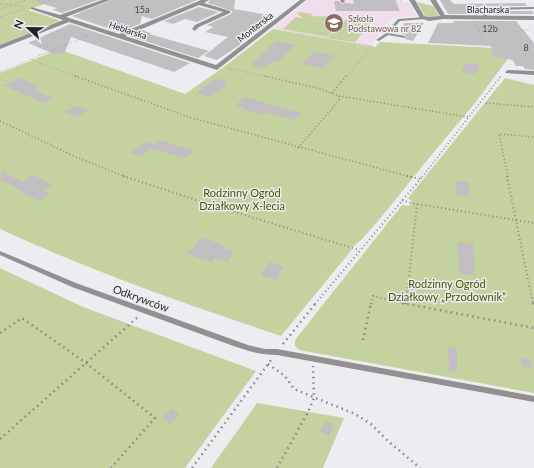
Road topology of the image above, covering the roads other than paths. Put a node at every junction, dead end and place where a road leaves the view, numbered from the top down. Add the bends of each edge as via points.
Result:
1 (106, 0) edge
2 (206, 0) edge
3 (303, 0) edge
4 (412, 0) edge
5 (433, 0) edge
6 (199, 3) junction
7 (32, 8) road end
8 (534, 8) edge
9 (60, 17) junction
10 (442, 17) junction
11 (424, 18) junction
12 (487, 18) junction
13 (68, 20) junction
14 (534, 20) edge
15 (195, 28) dead end
16 (387, 34) junction
17 (120, 36) junction
18 (404, 37) dead end
19 (378, 40) dead end
20 (0, 47) edge
21 (220, 68) joint
22 (506, 72) road end
23 (534, 73) edge
24 (0, 253) edge
25 (534, 399) edge

1 - 9 street
2 - 6 street
3 - 21 street, Monterska
4 - 11 street
5 - 10 street
6 - 15 street via 228,12
6 - 17 street
7 - 9 street, Heblarska
8 - 12 lane via 479,8
9 - 13 street, Heblarska
10 - 11 street, Blacharska
10 - 12 street, Blacharska
11 - 16 lane via 399,20
12 - 14 street, Blacharska
13 - 17 street, Heblarska
13 - 20 street
16 - 18 lane
16 - 19 lane
17 - 21 street, Heblarska
22 - 23 street
24 - 25 lane, Odkrywców via 74,285 255,350 313,358

